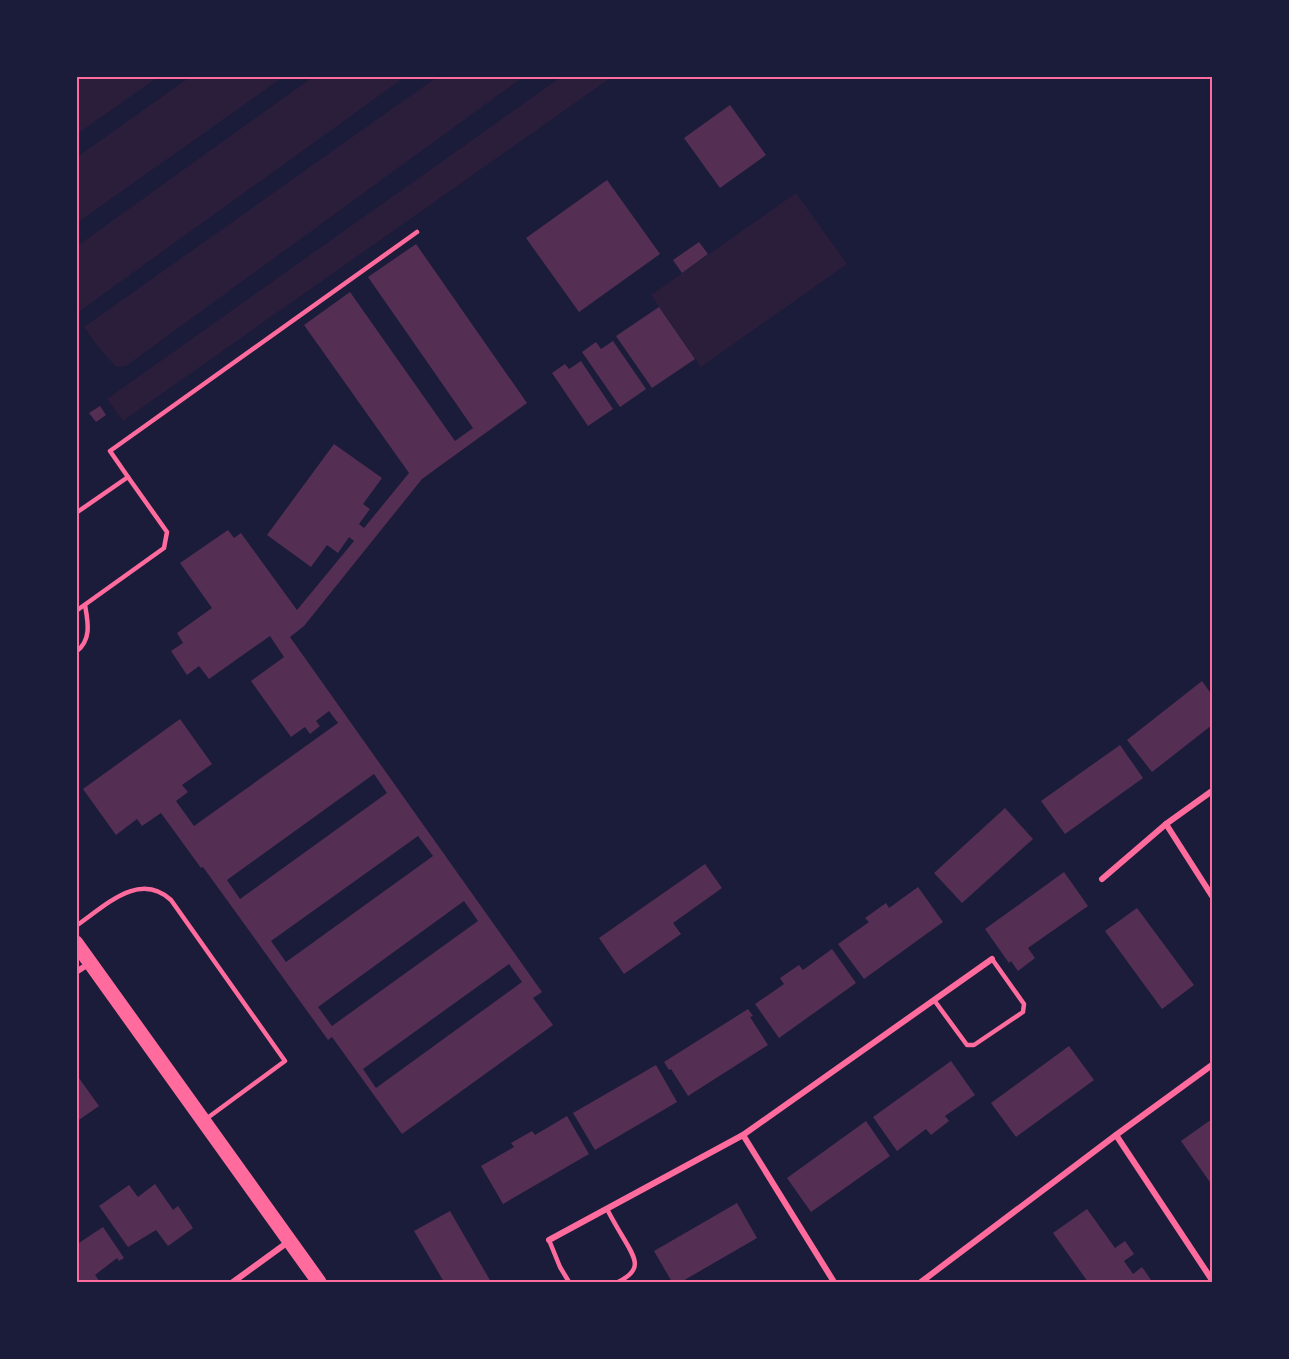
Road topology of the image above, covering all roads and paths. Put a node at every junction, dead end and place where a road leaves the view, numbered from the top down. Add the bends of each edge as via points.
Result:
1 (417, 232) dead end
2 (128, 477) junction
3 (76, 513) edge
4 (85, 605) junction
5 (76, 611) edge
6 (76, 652) edge
7 (1212, 791) edge
8 (1166, 824) junction
9 (1102, 879) dead end
10 (1212, 896) edge
11 (76, 926) edge
12 (76, 943) edge
13 (992, 959) joint
14 (90, 963) junction
15 (76, 972) edge
16 (934, 1000) junction
17 (1212, 1065) edge
18 (203, 1121) junction
19 (743, 1135) junction
20 (1116, 1135) junction
21 (606, 1209) junction
22 (549, 1240) joint
23 (290, 1241) junction
24 (1212, 1280) edge
25 (233, 1282) edge
26 (319, 1282) edge
27 (569, 1282) edge
28 (618, 1282) edge
29 (834, 1282) edge
30 (921, 1282) edge

1 - 2 lane via 110,451
2 - 3 lane
2 - 4 lane via 167,532 164,548
4 - 5 lane
4 - 6 lane via 88,635
7 - 8 street
8 - 9 street
8 - 10 street
11 - 18 lane via 127,891 151,888 162,893 171,900 285,1061
12 - 14 main road
13 - 16 street
13 - 16 lane via 1024,1004 1023,1012 974,1045 967,1045
14 - 15 street
14 - 18 main road
16 - 19 street
17 - 20 street
18 - 23 main road
19 - 21 street
19 - 29 street
20 - 24 street
20 - 30 street
21 - 22 street
21 - 28 lane via 635,1257 630,1276
22 - 27 lane
23 - 25 street
23 - 26 main road

